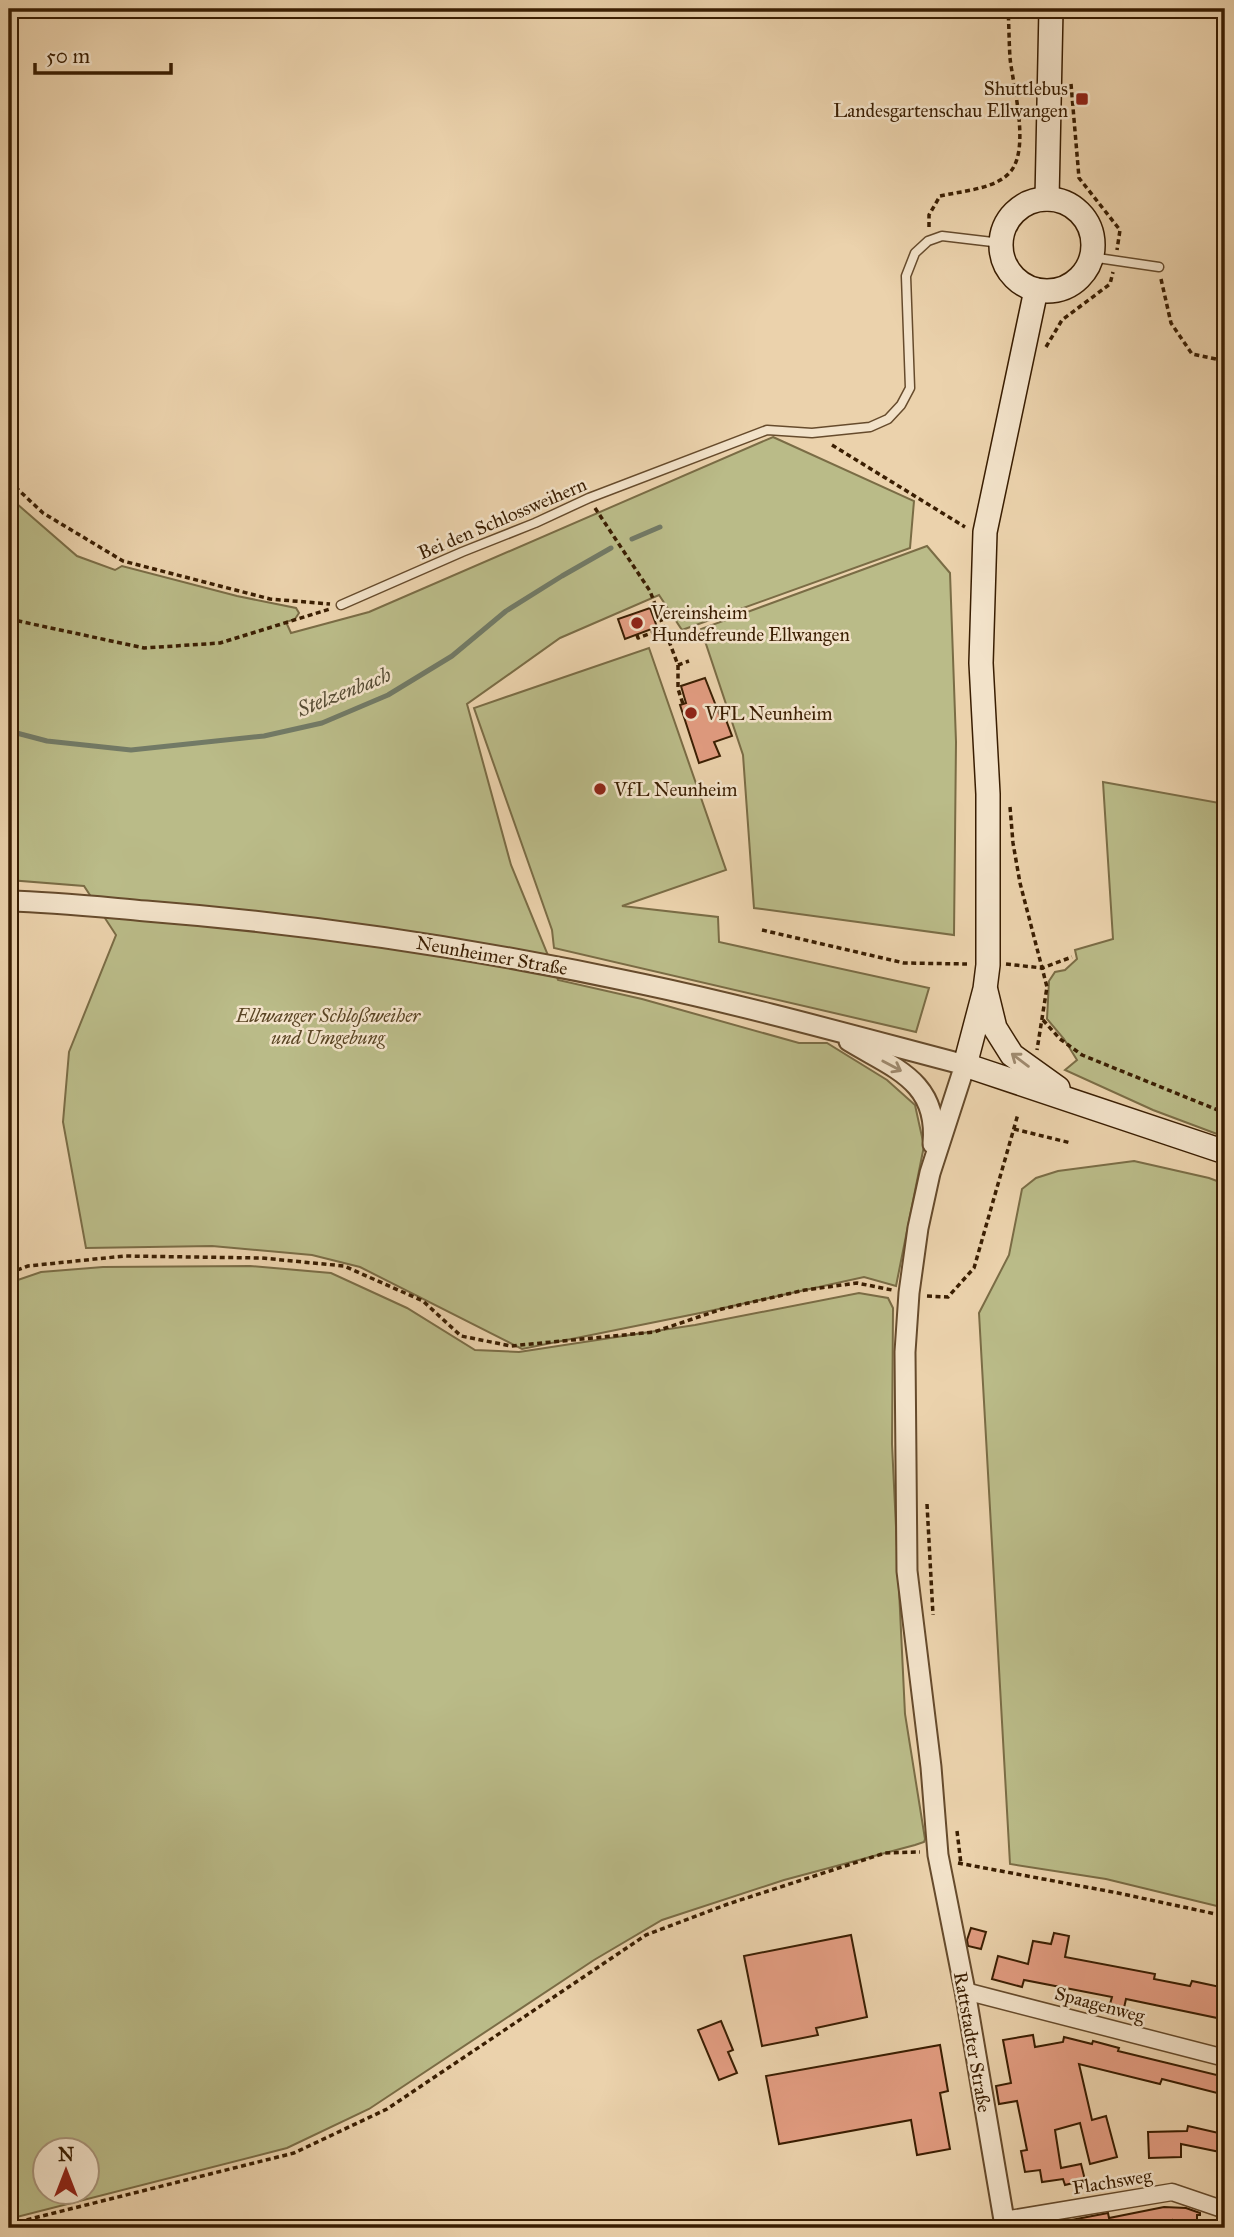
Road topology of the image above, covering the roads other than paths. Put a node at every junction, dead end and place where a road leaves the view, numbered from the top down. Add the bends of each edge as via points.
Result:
1 (1051, 9) edge
2 (1047, 200) junction
3 (1001, 243) junction
4 (1091, 257) junction
5 (1159, 267) road end
6 (1036, 290) junction
7 (341, 605) road end
8 (9, 901) edge
9 (985, 989) junction
10 (833, 1031) junction
11 (965, 1065) junction
12 (1074, 1100) junction
13 (1225, 1152) edge
14 (930, 1173) junction
15 (965, 1991) junction
16 (1225, 2058) edge
17 (1225, 2210) edge
18 (1004, 2224) edge

1 - 2 main road
2 - 3 main road via 1019,209 1006,224
2 - 4 main road via 1070,205 1079,213 1091,233
3 - 6 main road via 1010,273
3 - 7 lane, Bei den Schlossweihern via 942,236 915,253 906,276 910,388 888,419 870,427 812,433 767,430 589,498
4 - 5 lane
4 - 6 main road via 1071,285
6 - 9 main road via 985,532 981,663 988,794
8 - 10 street, Neunheimer Straße via 177,913 413,940 643,984
9 - 11 main road
12 -> 9 main road via 1012,1055 995,1028
10 - 11 street, Neunheimer Straße
10 -> 14 street via 902,1070 915,1083 935,1124
11 - 12 main road
11 - 14 street
12 - 13 main road
14 - 15 street, Rattstadter Straße via 918,1228 905,1352 907,1571 938,1856
15 - 16 street, Spaagenweg
15 - 18 street, Rattstadter Straße
17 - 18 street, Flachsweg via 1172,2192

